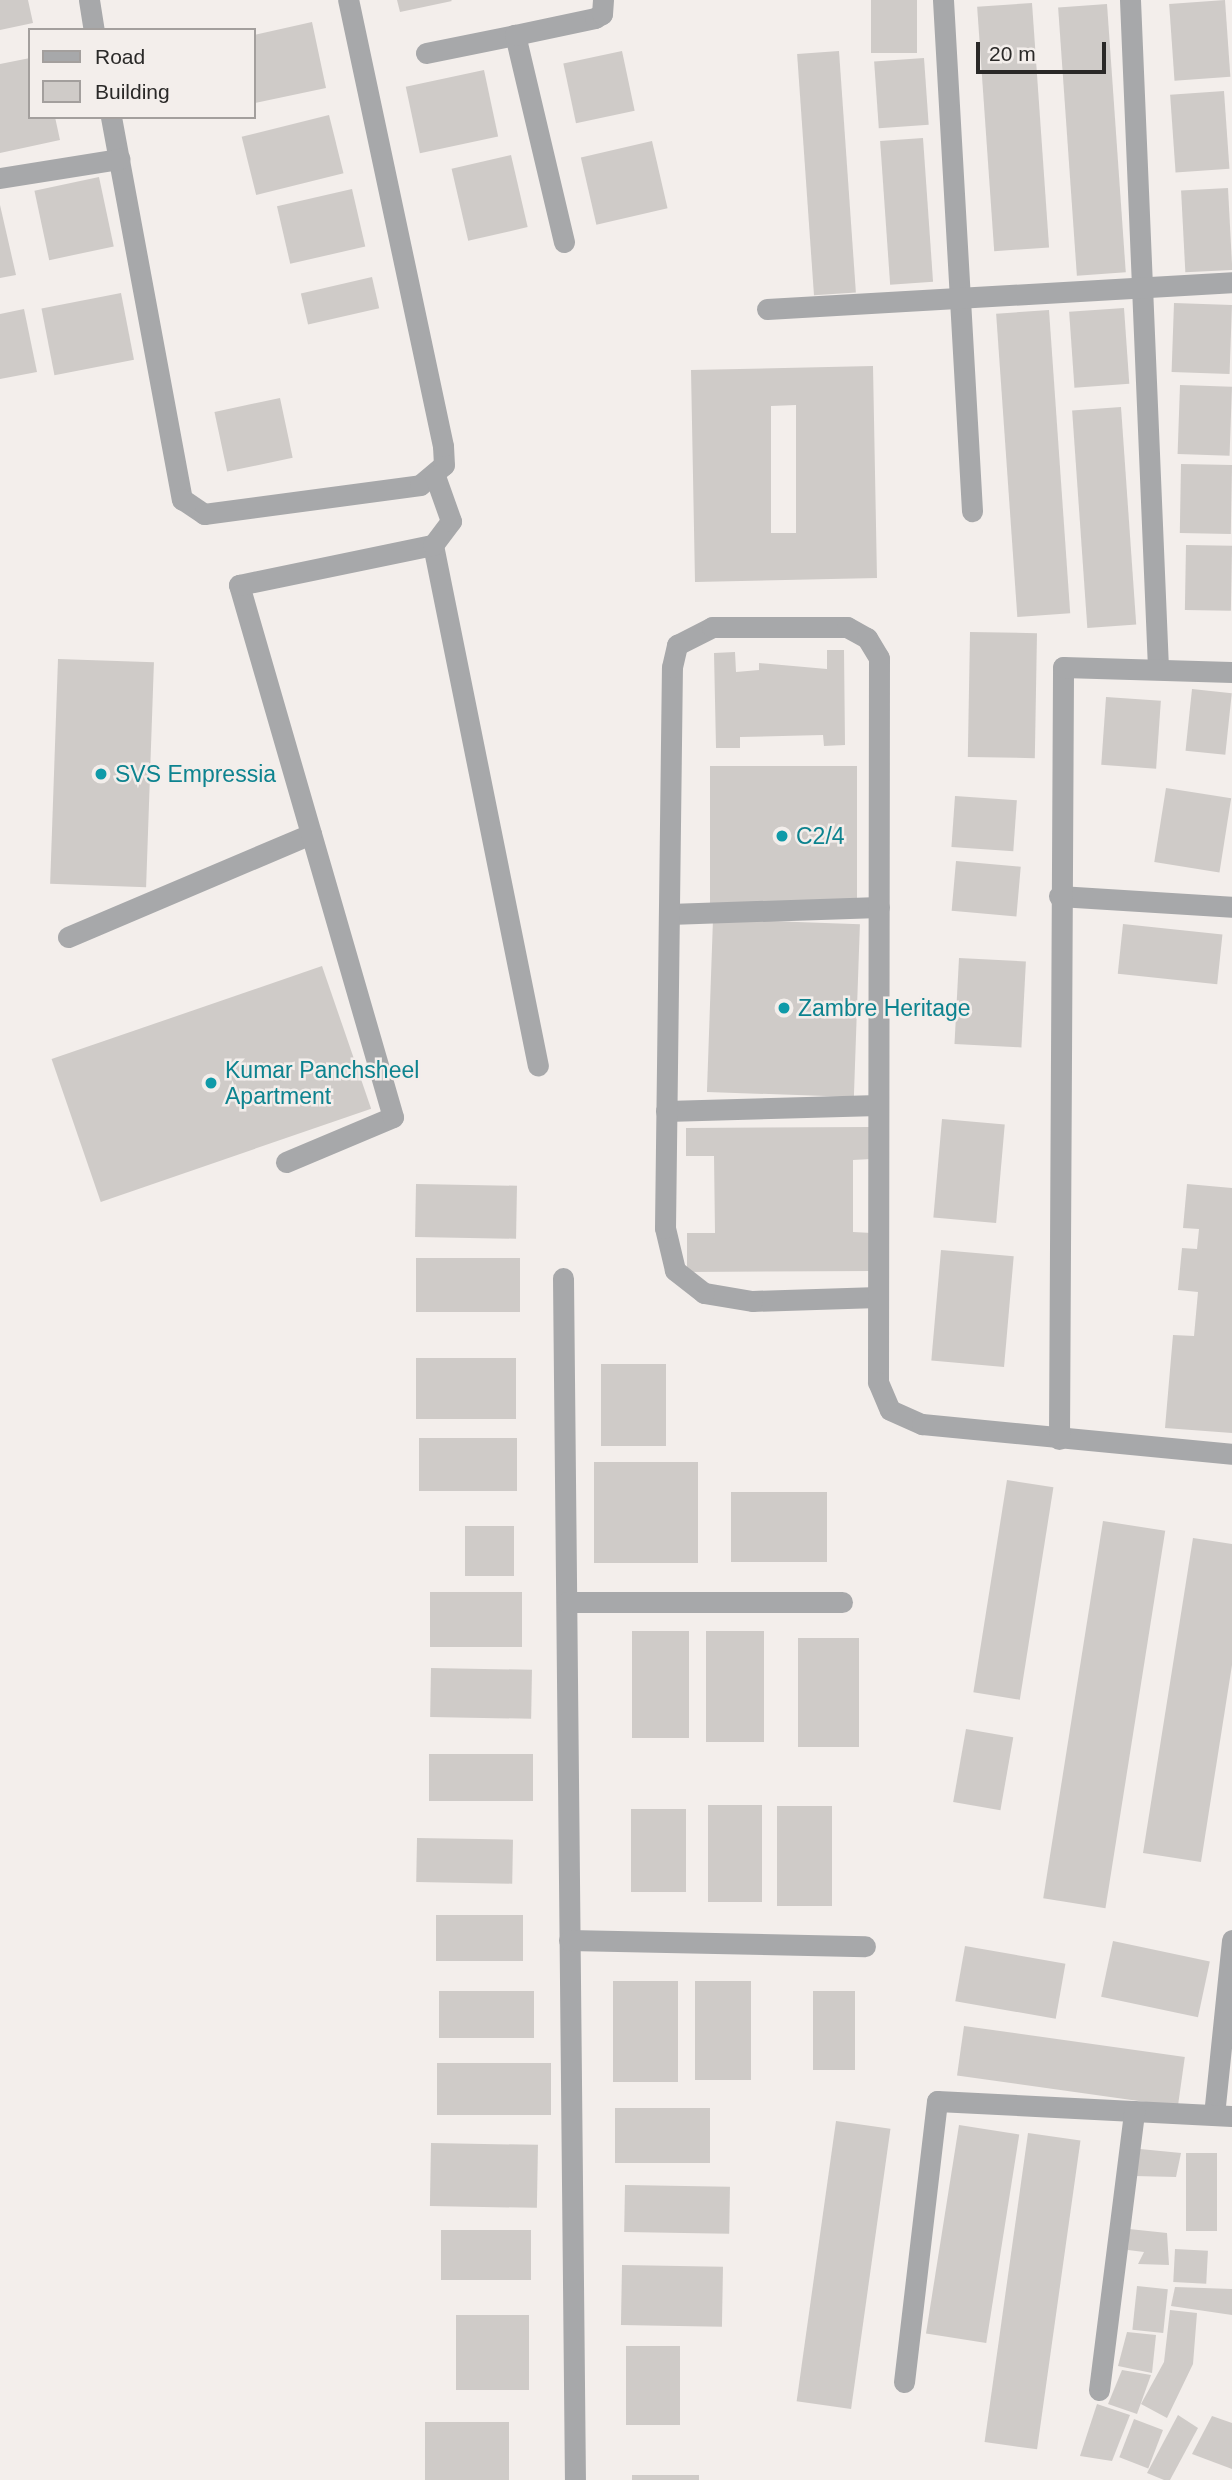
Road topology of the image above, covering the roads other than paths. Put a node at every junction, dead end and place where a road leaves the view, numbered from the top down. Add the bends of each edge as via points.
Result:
1 (89, 0) edge
2 (348, 0) edge
3 (603, 0) edge
4 (943, 0) edge
5 (1130, 0) edge
6 (94, 28) edge
7 (515, 35) junction
8 (425, 53) dead end
9 (111, 119) edge
10 (118, 159) junction
11 (0, 178) edge
12 (564, 242) dead end
13 (1232, 282) edge
14 (1142, 287) junction
15 (960, 298) junction
16 (767, 309) dead end
17 (435, 476) junction
18 (972, 511) dead end
19 (433, 545) junction
20 (1158, 667) junction
21 (1232, 672) edge
22 (311, 834) junction
23 (1059, 897) junction
24 (878, 907) junction
25 (1232, 907) edge
26 (669, 914) junction
27 (68, 937) dead end
28 (538, 1066) dead end
29 (878, 1105) junction
30 (666, 1111) junction
31 (286, 1162) dead end
32 (563, 1278) dead end
33 (878, 1297) junction
34 (1059, 1439) junction
35 (1232, 1454) edge
36 (566, 1602) junction
37 (842, 1602) dead end
38 (569, 1940) junction
39 (1232, 1940) edge
40 (865, 1946) dead end
41 (1134, 2111) junction
42 (1223, 2115) edge
43 (904, 2382) dead end
44 (1100, 2390) dead end
45 (575, 2480) edge

1 - 6 street
2 - 17 street via 443,446 443,465
3 - 7 street via 602,14 595,18
4 - 15 street
5 - 14 street
7 - 8 street
7 - 12 street
9 - 10 street
10 - 11 street
10 - 17 street via 182,499 204,514 420,485
13 - 14 street
14 - 15 street
14 - 20 street
15 - 16 street
15 - 18 street
17 - 19 street via 451,521
19 - 22 street via 239,585
19 - 28 street
20 - 21 street
20 - 23 street via 1063,667
22 - 27 street
22 - 31 street via 393,1117
23 - 25 street
23 - 34 street
24 - 26 street
24 - 26 street via 879,658 867,638 847,627 712,627 677,645 672,667
24 - 29 street
26 - 30 street
29 - 30 street
29 - 33 street
30 - 33 street via 665,1228 675,1270 704,1293 752,1301
32 - 36 street
33 - 34 street via 878,1382 890,1410 922,1424
34 - 35 street
36 - 37 street
36 - 38 street
38 - 40 street
38 - 45 street
39 - 42 street
41 - 42 street
41 - 43 street via 937,2101
41 - 44 street

